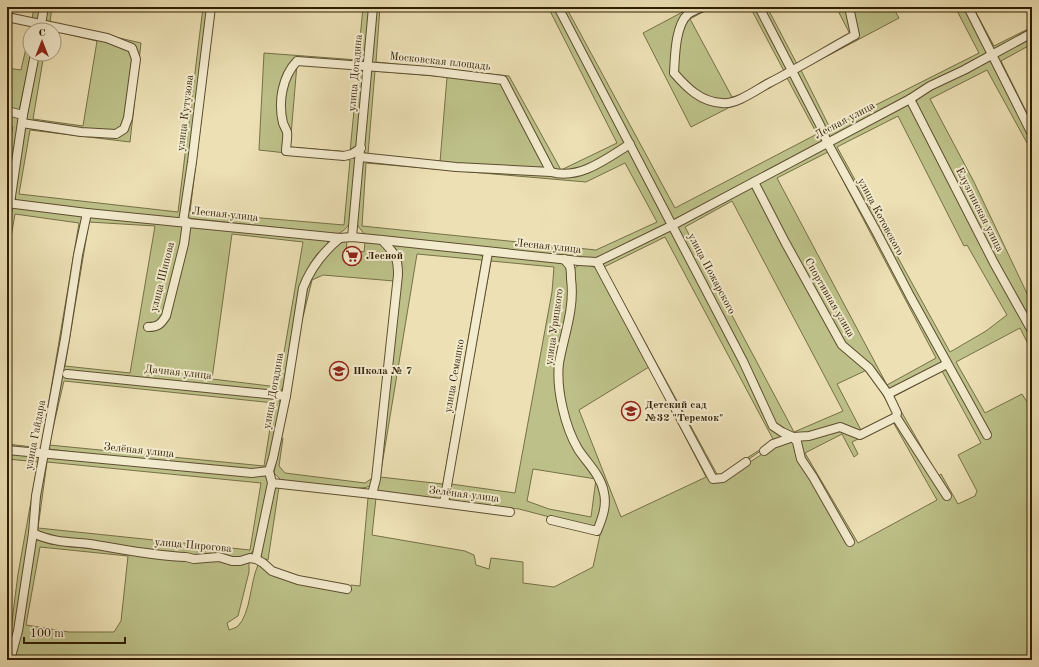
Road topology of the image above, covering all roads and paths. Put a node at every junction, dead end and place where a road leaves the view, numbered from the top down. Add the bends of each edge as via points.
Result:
1 (44, 7) edge
2 (210, 7) edge
3 (373, 7) edge
4 (558, 7) edge
5 (703, 7) edge
6 (759, 7) edge
7 (849, 7) edge
8 (968, 7) edge
9 (7, 17) edge
10 (24, 22) edge
11 (41, 22) edge
12 (62, 31) edge
13 (1032, 33) edge
14 (992, 54) junction
15 (33, 62) edge
16 (367, 66) junction
17 (793, 71) junction
18 (910, 98) junction
19 (7, 111) edge
20 (22, 119) junction
21 (1032, 134) edge
22 (827, 142) junction
23 (630, 144) junction
24 (360, 153) junction
25 (550, 172) junction
26 (754, 182) junction
27 (8, 206) edge
28 (87, 213) junction
29 (185, 222) junction
30 (673, 225) junction
31 (352, 237) junction
32 (340, 238) junction
33 (382, 240) junction
34 (488, 252) junction
35 (564, 259) junction
36 (578, 261) junction
37 (597, 262) junction
38 (570, 268) junction
39 (148, 327) dead end
40 (1032, 331) edge
41 (947, 364) junction
42 (67, 374) dead end
43 (888, 394) junction
44 (286, 396) junction
45 (896, 418) junction
46 (986, 435) dead end
47 (793, 437) junction
48 (7, 450) edge
49 (764, 451) dead end
50 (44, 453) junction
51 (746, 462) dead end
52 (269, 471) junction
53 (272, 483) junction
54 (372, 494) junction
55 (946, 496) dead end
56 (444, 504) junction
57 (510, 512) dead end
58 (551, 520) dead end
59 (33, 533) junction
60 (850, 542) dead end
61 (256, 559) junction
62 (347, 589) dead end
63 (10, 660) edge

1 - 11 street
2 - 29 street, улица Кутузова
3 - 16 street, улица Догадина
4 - 23 street, улица Пожарского
5 - 17 street via 688,15 680,27 674,73 686,88 702,98 722,104 739,100
6 - 17 street, улица Котовского
7 - 17 street via 854,35
8 - 14 street
9 - 10 street
12 - 20 street via 107,38 132,48 136,59 128,118 124,129 116,134 81,132
13 - 14 street, Лесная улица
14 - 18 street, Лесная улица
14 - 21 street
15 - 20 street
16 - 24 street, улица Догадина
16 - 24 street via 297,61 285,78 281,98 283,122 287,132 286,151 344,156
16 - 25 street, Московская площадь via 503,80
17 - 22 street, улица Котовского
18 - 22 street, Лесная улица
18 - 40 street, Елузгинская улица via 994,263
19 - 20 street
20 - 27 street
22 - 26 street, Лесная улица
22 - 41 street, улица Котовского
23 - 25 street via 602,162 575,174
23 - 30 street, улица Пожарского
24 - 25 street via 456,167
24 - 31 street, улица Догадина
26 - 30 street, Лесная улица
26 - 43 street, Спортивная улица via 842,345 870,368
27 - 28 street, Лесная улица
28 - 29 street, Лесная улица
28 - 50 street, улица Гайдара
29 - 32 street, Лесная улица
29 - 39 street, улица Шипова via 179,264 166,316 161,324
30 - 37 street, Лесная улица
30 - 47 street, улица Пожарского via 743,361 773,426
31 - 32 street, Лесная улица
31 - 33 street, Лесная улица
32 - 44 street, улица Догадина via 318,259 303,288
33 - 34 street, Лесная улица
33 - 54 street via 398,260 398,275 376,479
34 - 35 street, Лесная улица
34 - 56 street, улица Семашко
35 - 36 street, Лесная улица
35 - 38 street, улица Урицкого
36 - 37 street, Лесная улица
36 - 38 street
37 - 51 street via 713,479 723,478
38 - 58 street, улица Урицкого via 572,297 559,365 560,393 571,437 602,485 605,494 604,510 597,531
41 - 43 street
41 - 46 street, улица Котовского
42 - 44 street, Дачная улица
43 - 45 street, Спортивная улица via 897,413
44 - 52 street, улица Догадина
45 - 47 street via 860,435 840,427 809,436
45 - 55 street, Спортивная улица
47 - 49 street via 772,444
47 - 60 street via 797,442 801,459
48 - 50 street, Зелёная улица
50 - 52 street, Зелёная улица via 252,473
50 - 59 street, улица Гайдара via 36,496
52 - 53 street, улица Догадина
53 - 54 street, Зелёная улица
53 - 61 street, улица Догадина
54 - 56 street, Зелёная улица
56 - 57 street, Зелёная улица
59 - 61 street, улица Пирогова via 52,540 194,559
59 - 63 street, улица Гайдара via 18,631
61 - 62 street via 272,571 298,580

